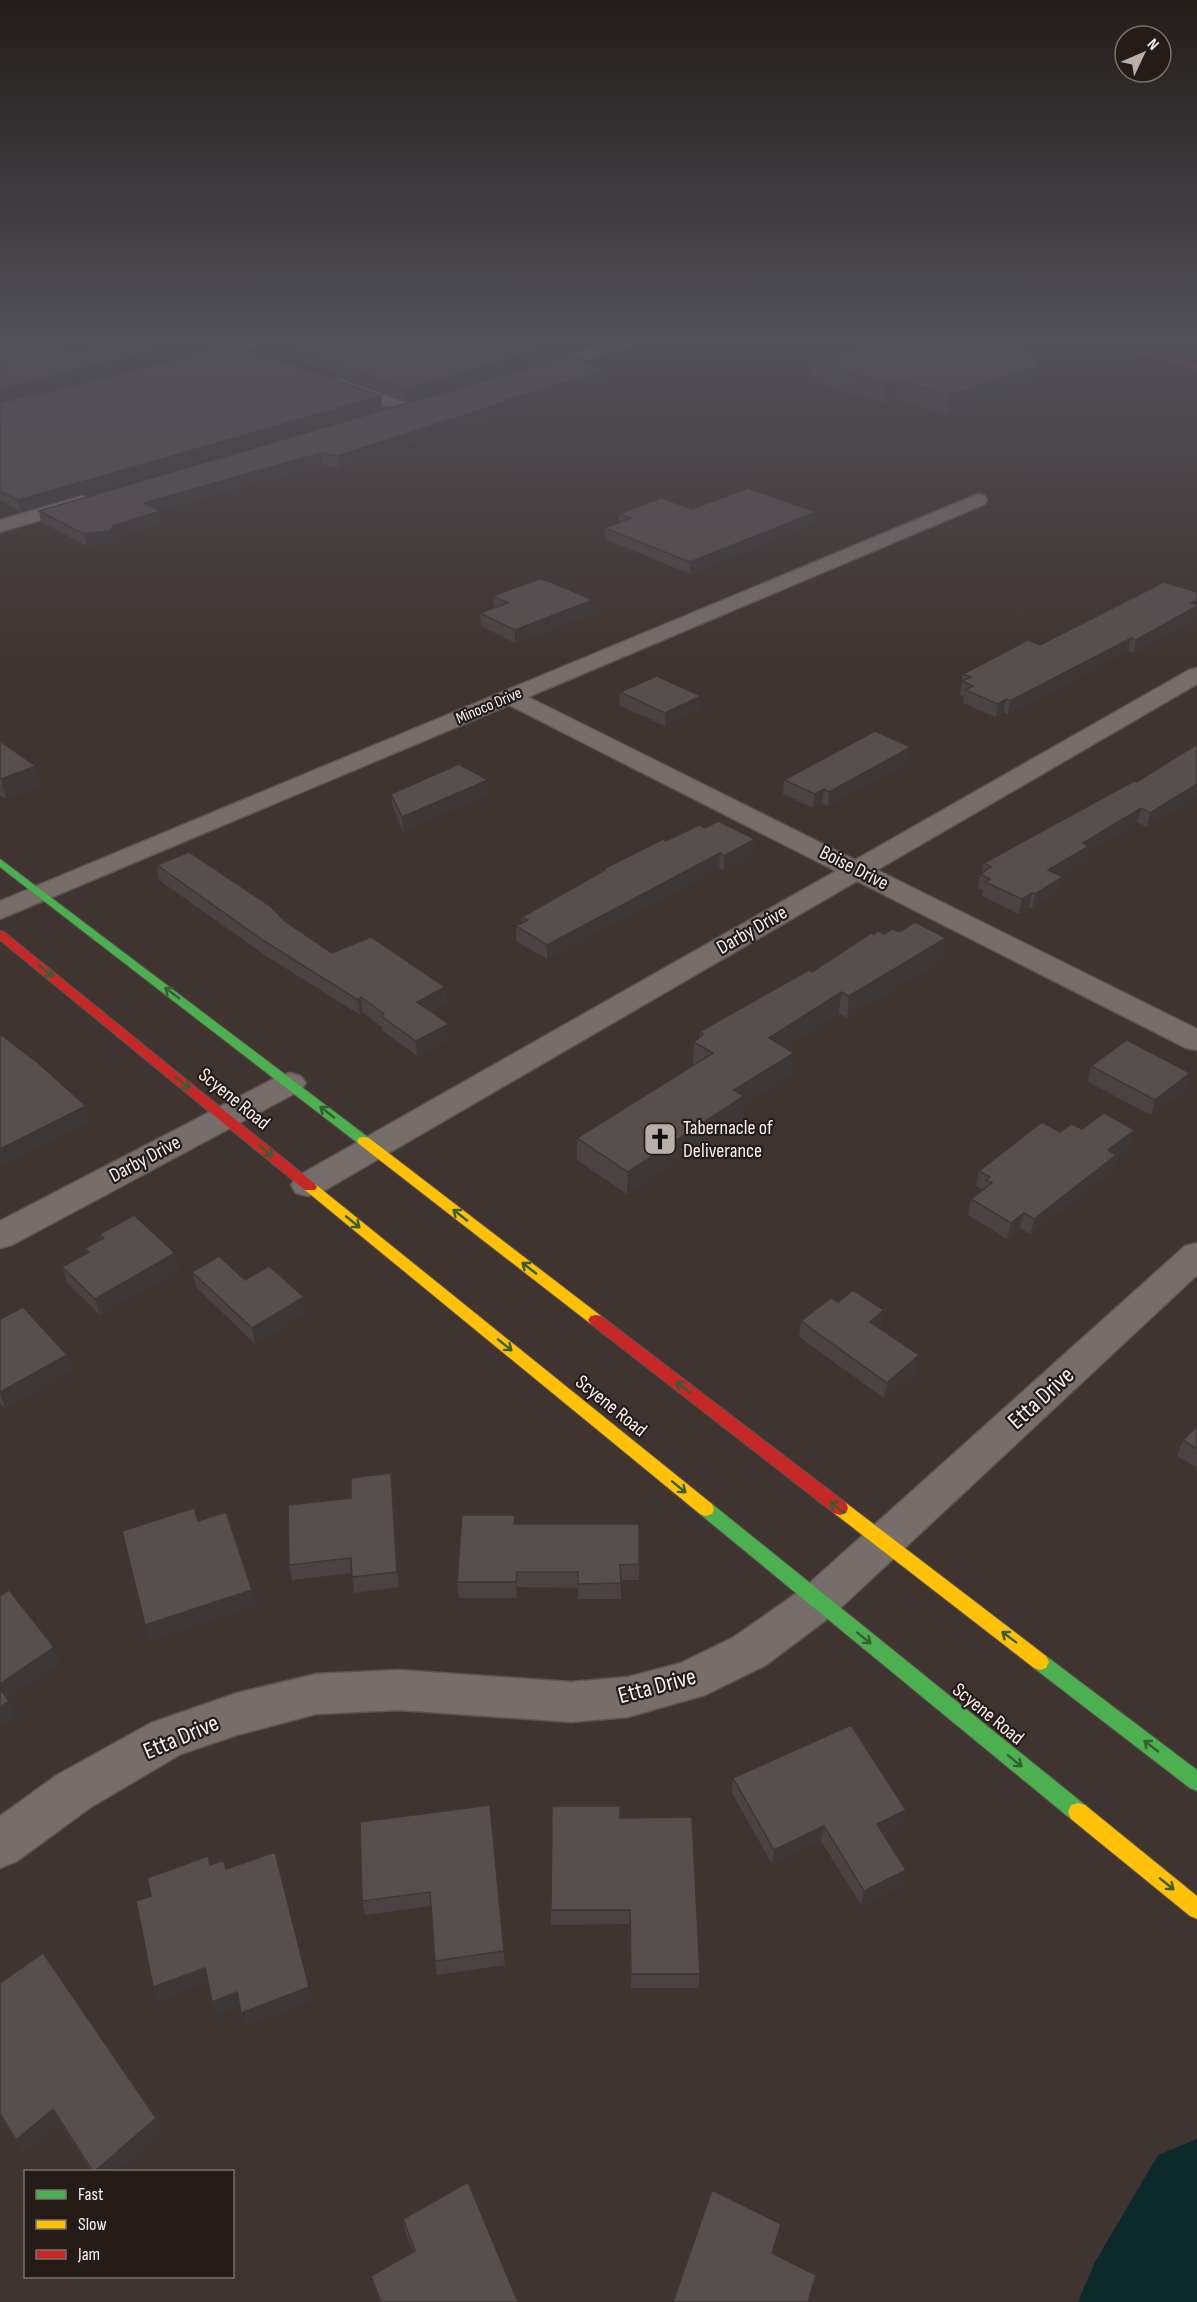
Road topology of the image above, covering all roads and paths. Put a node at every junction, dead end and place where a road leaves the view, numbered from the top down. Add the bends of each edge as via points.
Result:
1 (101, 496) edge
2 (978, 500) dead end
3 (0, 526) edge
4 (1197, 675) edge
5 (510, 697) junction
6 (0, 862) edge
7 (857, 870) junction
8 (15, 873) junction
9 (0, 879) edge
10 (42, 893) junction
11 (0, 911) edge
12 (0, 934) edge
13 (1197, 1041) edge
14 (290, 1083) junction
15 (225, 1117) junction
16 (373, 1148) junction
17 (308, 1185) junction
18 (0, 1236) edge
19 (1197, 1255) edge
20 (883, 1542) junction
21 (819, 1601) junction
22 (1197, 1782) edge
23 (0, 1845) edge
24 (1197, 1909) edge

1 - 3 street
2 - 5 street, Minoco Drive
4 - 7 street, Darby Drive
5 - 7 street, Boise Drive
5 - 10 street, Minoco Drive
6 - 8 main road
7 - 13 street, Boise Drive
7 - 16 street, Darby Drive
8 - 9 main road
8 - 10 main road
10 - 11 street, Minoco Drive
14 -> 10 main road
12 -> 15 main road, Scyene Road
14 - 15 street, Darby Drive
16 -> 14 main road
15 -> 17 main road, Scyene Road
15 - 18 street, Darby Drive
16 - 17 street, Darby Drive
20 -> 16 main road
17 -> 21 main road, Scyene Road
19 - 20 street, Etta Drive
20 - 21 street, Etta Drive
22 -> 20 main road
21 - 23 street, Etta Drive via 740,1656 689,1681 628,1697 571,1702 399,1690 316,1694 237,1714 167,1738 74,1791
21 -> 24 main road, Scyene Road

